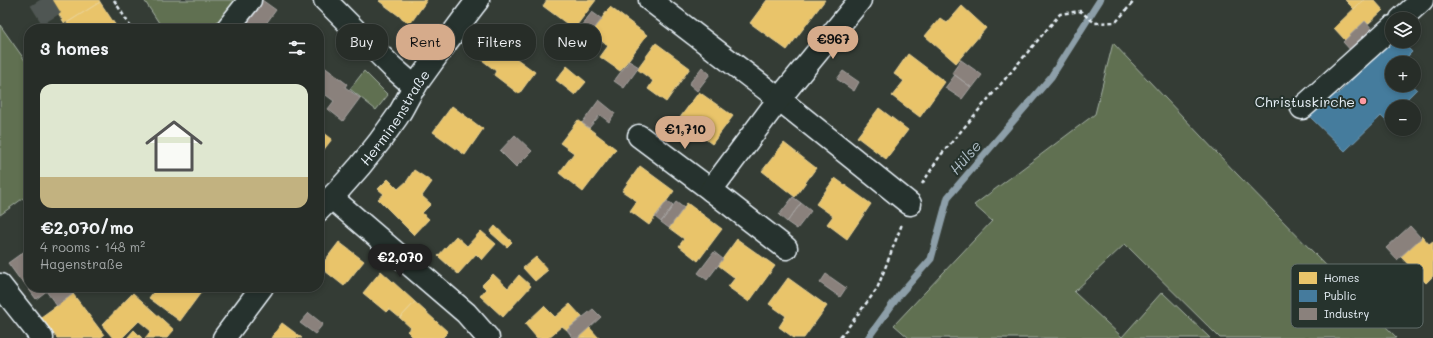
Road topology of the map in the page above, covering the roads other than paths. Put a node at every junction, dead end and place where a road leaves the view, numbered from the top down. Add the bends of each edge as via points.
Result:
1 (250, 0) edge
2 (325, 0) edge
3 (478, 0) edge
4 (650, 0) edge
5 (860, 0) edge
6 (1422, 0) edge
7 (1409, 12) edge
8 (230, 24) edge
9 (1385, 33) edge
10 (415, 87) junction
11 (779, 100) junction
12 (1302, 108) dead end
13 (639, 136) dead end
14 (710, 190) junction
15 (325, 204) edge
16 (910, 204) road end
17 (786, 248) dead end
18 (0, 285) edge
19 (258, 292) edge
20 (42, 338) edge
21 (224, 338) edge
22 (488, 338) edge

1 - 8 street
2 - 10 street
3 - 10 street, Herminenstraße
4 - 11 street
5 - 11 street
6 - 7 street
9 - 12 street
10 - 15 street, Herminenstraße via 393,123 359,167
11 - 14 street
11 - 16 street
13 - 14 street
14 - 17 street
15 - 22 street via 466,313
18 - 20 street
19 - 21 street

